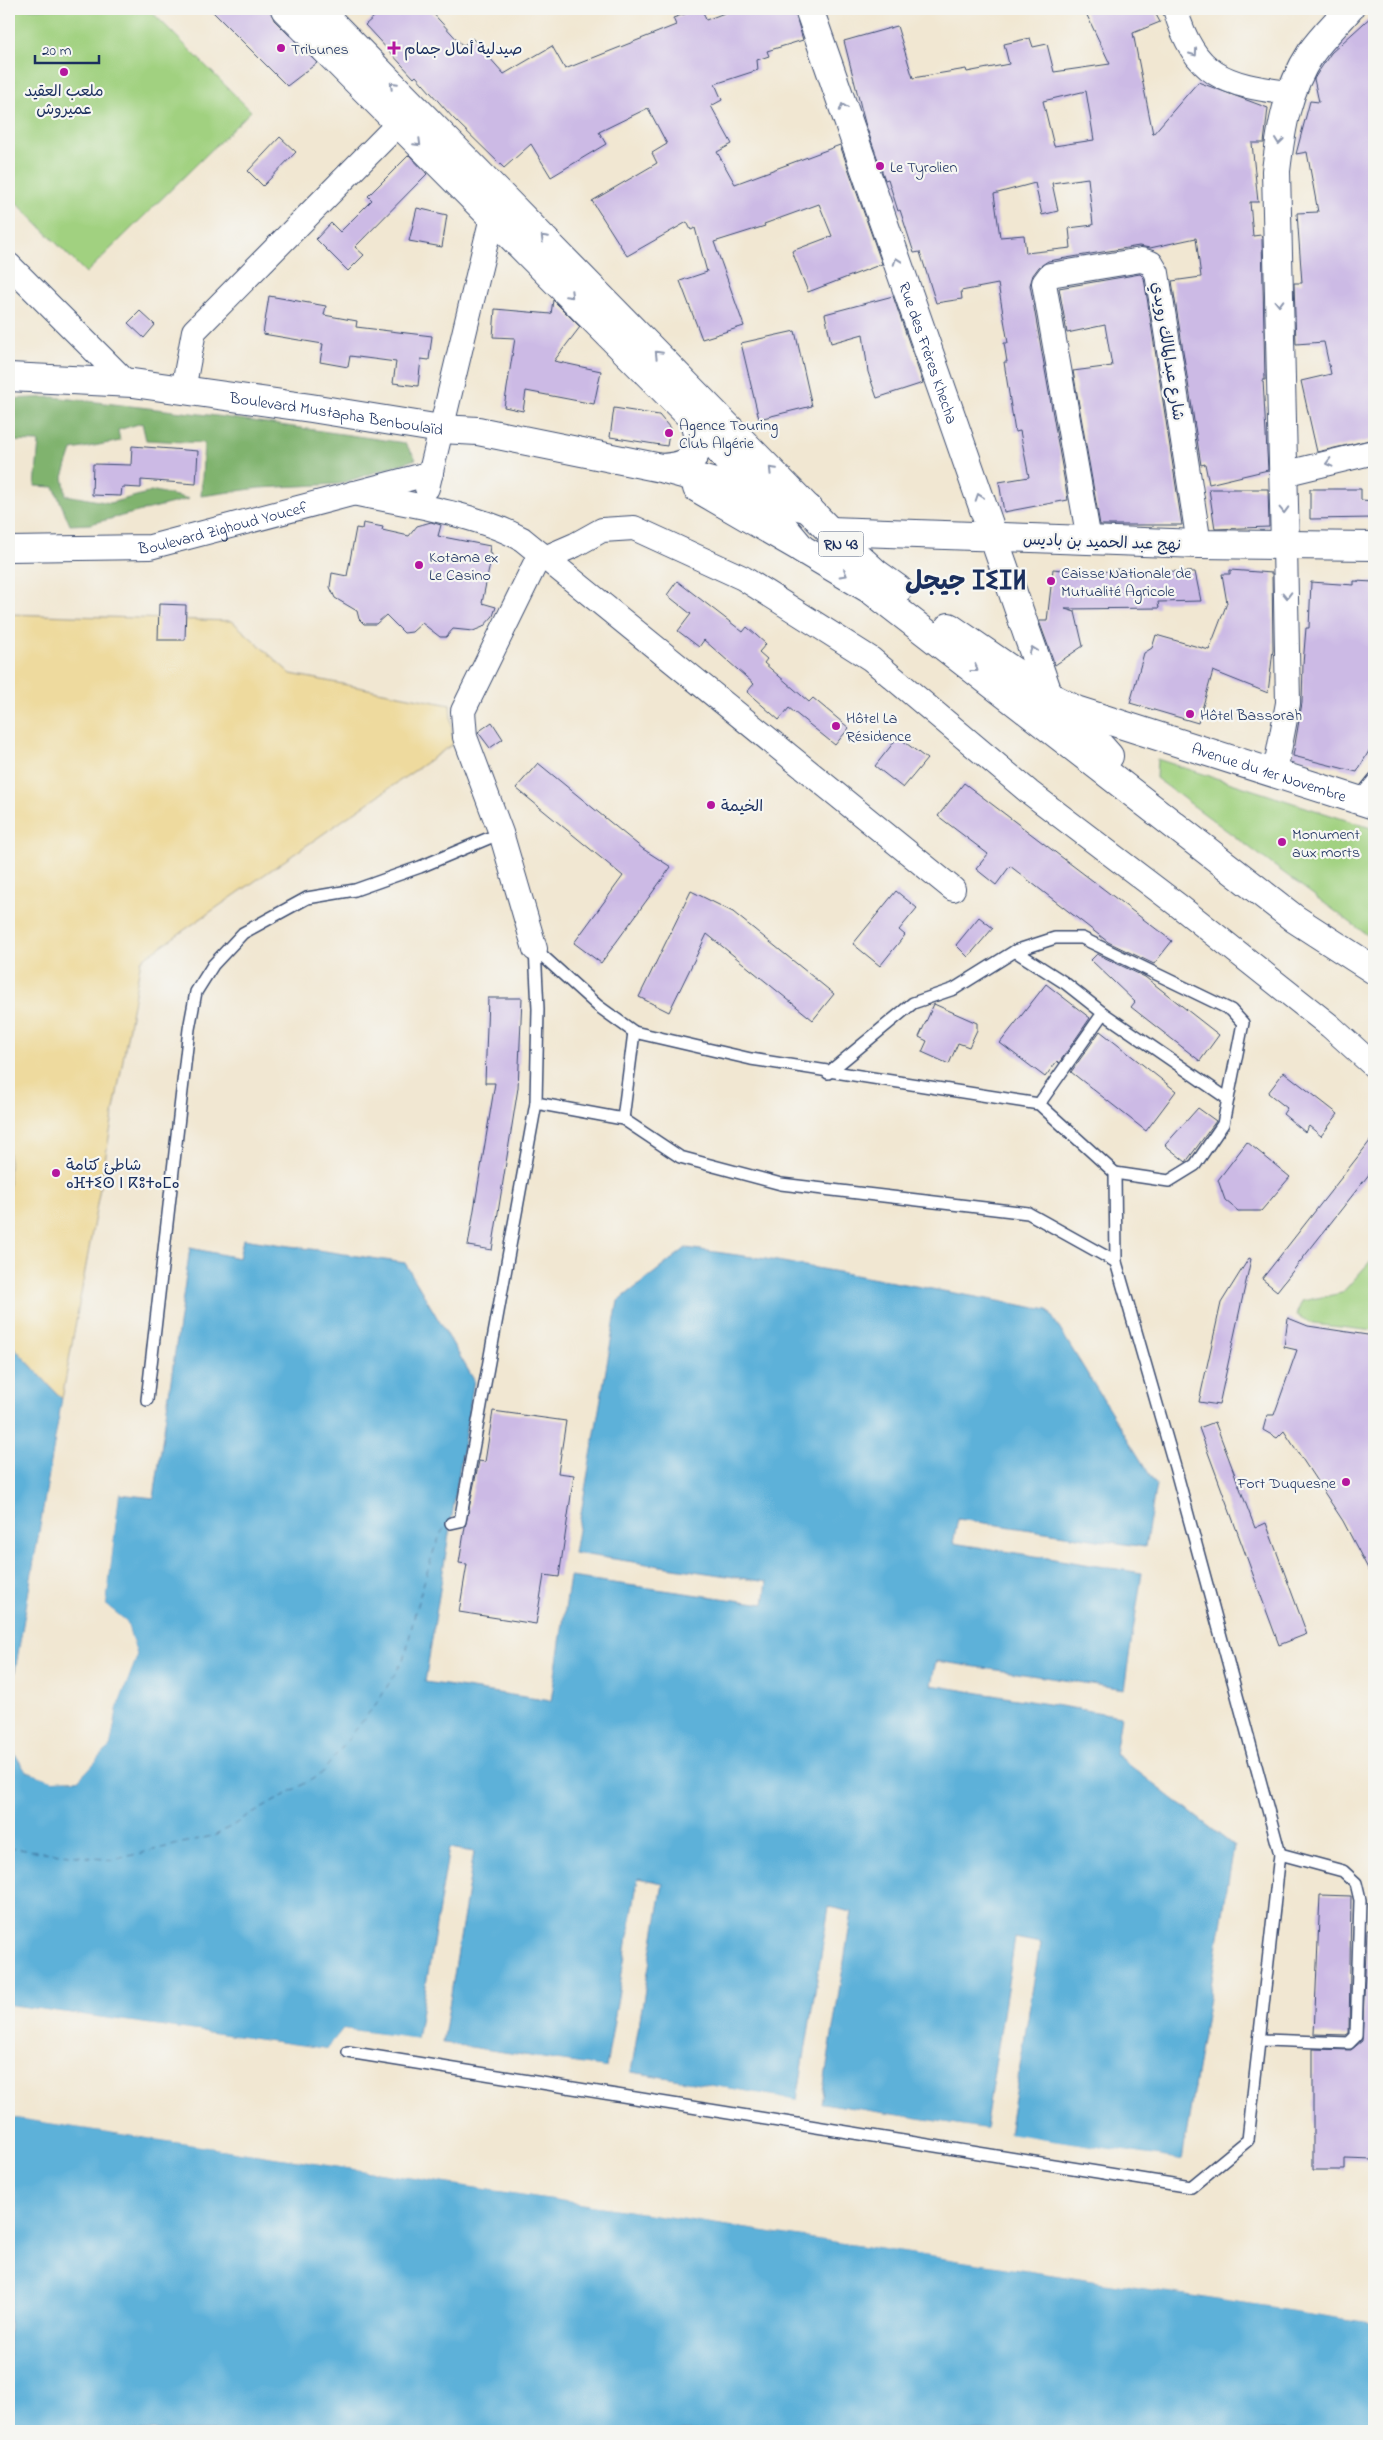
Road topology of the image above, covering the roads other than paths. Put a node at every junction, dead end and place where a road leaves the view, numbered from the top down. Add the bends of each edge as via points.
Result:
1 (285, 9) edge
2 (318, 9) edge
3 (809, 9) edge
4 (1175, 9) edge
5 (1349, 9) edge
6 (1290, 93) junction
7 (407, 115) junction
8 (492, 217) junction
9 (9, 265) edge
10 (9, 377) edge
11 (127, 383) junction
12 (183, 390) junction
13 (692, 418) junction
14 (441, 429) junction
15 (1374, 452) edge
16 (661, 468) junction
17 (431, 473) junction
18 (1283, 474) junction
19 (353, 493) junction
20 (756, 494) junction
21 (423, 507) junction
22 (810, 509) junction
23 (836, 537) junction
24 (993, 537) junction
25 (1089, 540) junction
26 (1199, 544) junction
27 (1285, 546) junction
28 (1374, 546) edge
29 (9, 549) edge
30 (802, 549) junction
31 (542, 556) junction
32 (1044, 707) junction
33 (1087, 732) junction
34 (1165, 738) junction
35 (1274, 772) junction
36 (1374, 779) edge
37 (1366, 802) edge
38 (1159, 812) junction
39 (501, 833) junction
40 (953, 890) dead end
41 (535, 949) junction
42 (1015, 950) junction
43 (1374, 970) edge
44 (1103, 1013) junction
45 (634, 1032) junction
46 (1374, 1066) edge
47 (828, 1073) junction
48 (1228, 1099) junction
49 (536, 1103) junction
50 (1038, 1104) junction
51 (623, 1119) junction
52 (1115, 1173) junction
53 (1116, 1262) junction
54 (147, 1400) dead end
55 (451, 1523) dead end
56 (1280, 1854) junction
57 (1261, 2040) junction
58 (348, 2052) dead end

1 - 7 main road
7 -> 2 main road
24 -> 3 main road, Rue des Frères Khecha
4 -> 6 street via 1183,36 1198,59 1210,70 1245,85
5 - 6 main road via 1312,53
6 -> 18 main road via 1282,122 1276,171
7 -> 8 main road
7 - 12 street via 194,331
22 -> 7 main road
8 -> 13 main road
8 - 14 street
9 - 11 street
10 - 11 main road, Boulevard Mustapha Benboulaïd
11 - 12 main road, Boulevard Mustapha Benboulaïd
12 - 14 main road, Boulevard Mustapha Benboulaïd
13 - 16 main road via 699,439 695,455 684,465
13 - 20 main road
14 - 16 main road, Boulevard Mustapha Benboulaïd via 478,431
14 - 17 street
15 -> 18 street
16 - 20 main road
16 - 30 main road
17 - 19 street, Boulevard Zighoud Youcef
17 - 21 street
18 -> 27 main road
19 - 21 street
19 - 29 street, Boulevard Zighoud Youcef via 150,546
20 - 22 main road
20 - 30 main road
21 - 31 street via 504,529
22 - 23 main road
23 - 24 main road, نهج عبد الحميد بن باديس via 878,532
23 - 30 main road, RN 43
23 - 32 main road via 877,574
24 - 25 main road, نهج عبد الحميد بن باديس
32 -> 24 main road, Rue des Frères Khecha
25 - 26 main road, نهج عبد الحميد بن باديس
25 - 26 street, شارع عبدالمالك رويدي via 1044,283 1050,275 1141,260 1151,263 1157,273
26 - 27 main road, نهج عبد الحميد بن باديس
27 - 28 main road, نهج عبد الحميد بن باديس
27 -> 35 street via 1288,703
30 -> 32 main road via 871,590
31 - 39 street via 463,711 465,737
31 - 40 street
31 - 46 street via 575,545 602,530 634,528 743,578 872,659 1029,792 1179,906 1330,1026
32 - 33 main road
32 - 34 main road via 1076,710
32 - 38 main road
33 - 34 main road
33 - 38 main road
34 - 35 main road, Avenue du 1er Novembre
35 - 37 main road, Avenue du 1er Novembre
36 - 37 lane
38 - 43 main road via 1295,920
39 - 41 street
39 - 54 lane via 370,885 307,898 243,933 213,965 196,992 189,1029
41 - 45 lane via 598,1006
41 - 49 lane via 538,1010
42 - 44 lane
42 - 47 lane via 954,989 913,1003
42 - 48 lane via 1055,938 1082,938 1231,1010 1243,1023
44 - 48 lane
44 - 50 lane
45 - 47 lane
45 - 51 lane
47 - 50 lane
48 - 52 lane via 1224,1124 1195,1165 1169,1181
49 - 51 lane
49 - 55 lane via 460,1521
50 - 52 lane
51 - 53 lane via 680,1157 781,1184 1028,1213
52 - 53 lane
53 - 56 lane
56 - 57 lane
56 - 57 lane via 1343,1870 1356,1884 1360,1900 1356,2036 1349,2043
57 - 58 lane via 1248,2140 1191,2186

